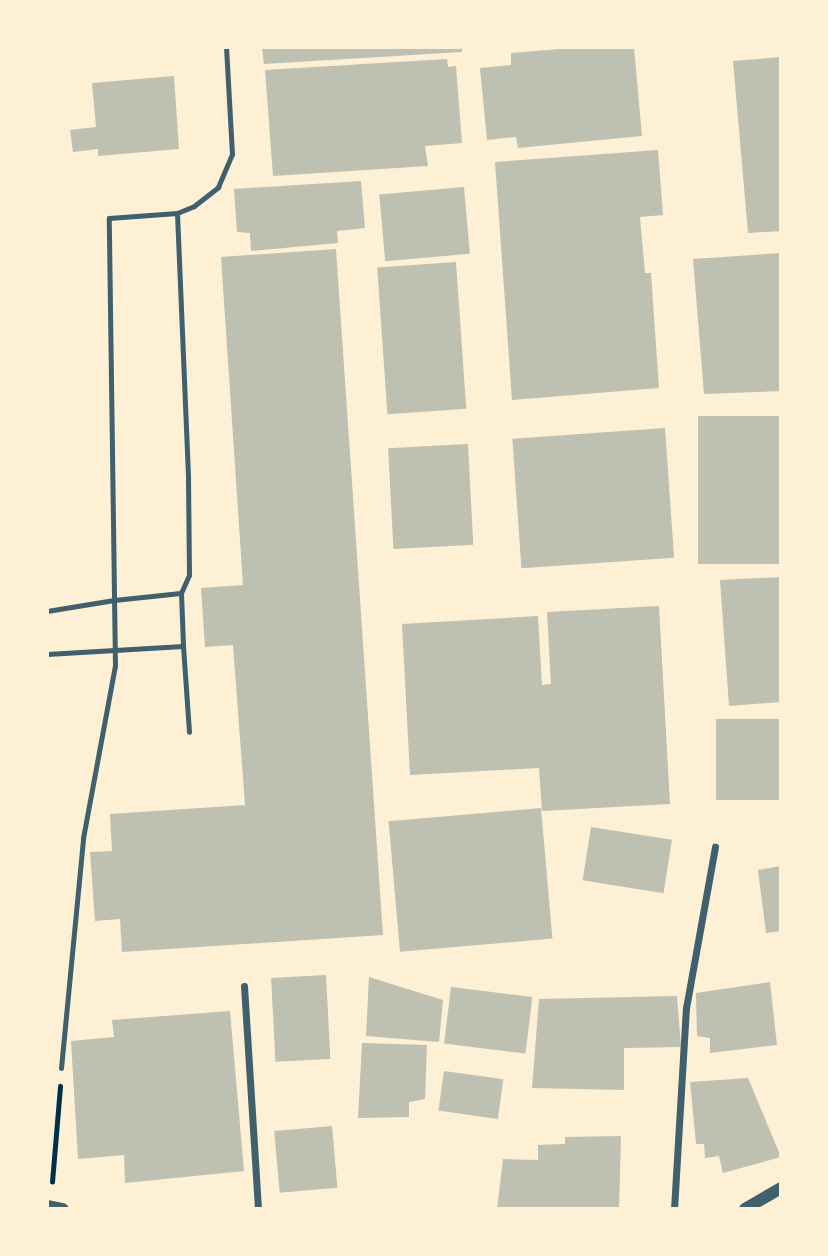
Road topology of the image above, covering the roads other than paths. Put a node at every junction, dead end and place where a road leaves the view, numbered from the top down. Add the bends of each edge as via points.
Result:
1 (226, 47) edge
2 (177, 213) junction
3 (181, 593) junction
4 (114, 600) junction
5 (47, 611) edge
6 (183, 646) junction
7 (114, 652) junction
8 (47, 654) edge
9 (189, 732) dead end
10 (715, 847) dead end
11 (244, 986) dead end
12 (61, 1068) road end
13 (781, 1188) edge
14 (258, 1209) edge
15 (674, 1209) edge
16 (745, 1209) edge

1 - 2 lane via 232,154 218,187
2 - 3 lane via 188,479 189,575
2 - 4 lane via 109,218
3 - 4 lane
3 - 6 lane
4 - 5 lane
4 - 7 lane
6 - 7 lane
6 - 9 lane
7 - 8 lane
7 - 12 lane via 83,838
10 - 15 street via 686,1008
11 - 14 street
13 - 16 street

